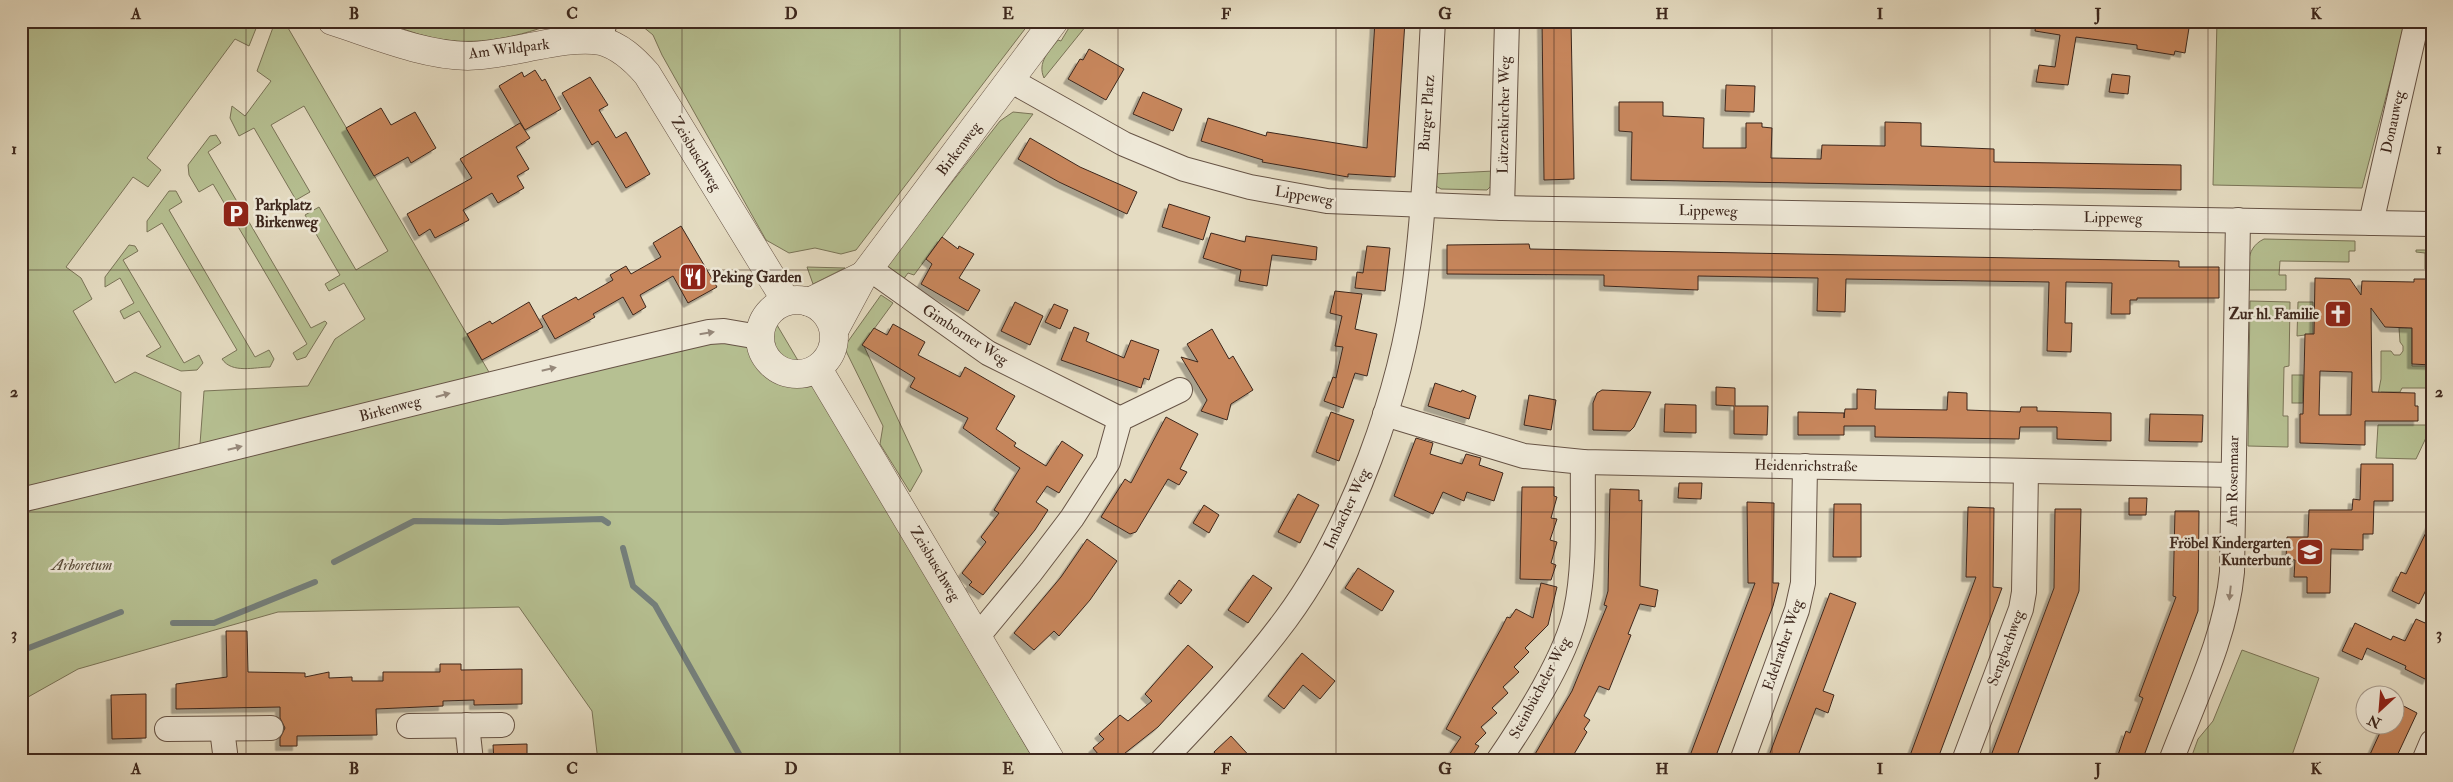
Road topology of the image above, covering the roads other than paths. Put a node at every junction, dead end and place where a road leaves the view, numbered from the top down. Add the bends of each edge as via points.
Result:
1 (332, 21) edge
2 (1054, 21) edge
3 (1433, 21) edge
4 (1507, 21) edge
5 (2417, 21) edge
6 (602, 31) edge
7 (1010, 80) junction
8 (1422, 206) junction
9 (1502, 208) junction
10 (2238, 220) junction
11 (2371, 223) junction
12 (2432, 224) edge
13 (867, 272) junction
14 (798, 302) junction
15 (834, 331) junction
16 (759, 337) junction
17 (818, 369) junction
18 (1180, 390) dead end
19 (1385, 414) junction
20 (1120, 419) junction
21 (1583, 462) junction
22 (1805, 466) junction
23 (2026, 471) junction
24 (2233, 475) junction
25 (21, 500) edge
26 (978, 636) junction
27 (502, 724) dead end
28 (467, 725) junction
29 (409, 726) dead end
30 (271, 728) dead end
31 (167, 729) dead end
32 (222, 729) junction
33 (2432, 742) edge
34 (226, 761) edge
35 (471, 761) edge
36 (1051, 761) edge
37 (1162, 761) edge
38 (1498, 761) edge
39 (1742, 761) edge
40 (1964, 761) edge
41 (2171, 761) edge
42 (2424, 761) edge

1 - 6 street, Am Wildpark via 428,52 469,56 577,40
2 - 7 street, Birkenweg
3 - 8 street, Burger Platz
4 - 9 street, Lützenkircher Weg
5 - 11 street, Donauweg
6 - 14 street, Zeisbuschweg via 647,74
7 - 8 street, Lippeweg via 1124,144 1184,169 1250,188 1327,201
7 - 13 street, Birkenweg
8 - 9 street, Lippeweg
8 - 19 street, Imbacher Weg via 1415,284 1403,348
9 - 10 street, Lippeweg
10 - 11 street, Lippeweg
10 - 24 street, Am Rosenmaar
11 - 12 street, Lippeweg
13 - 14 street, Birkenweg
13 - 15 street, Birkenweg
13 - 20 street, Gimborner Weg via 988,353
14 - 15 street via 826,313
14 - 16 street via 775,307 761,325
15 - 17 street via 832,352
16 - 17 street via 765,356 779,371 799,375
25 -> 16 street, Birkenweg via 501,380 709,332
17 - 26 street, Zeisbuschweg
18 - 20 street
19 - 21 street, Heidenrichstraße via 1524,456
19 - 37 street, Imbacher Weg via 1368,465 1314,575 1262,650
20 - 26 street via 1108,462 1066,526
21 - 22 street, Heidenrichstraße
21 - 38 street, Steinbücheler Weg via 1580,589 1576,612 1548,677
22 - 23 street, Heidenrichstraße
22 - 39 street, Edelrather Weg via 1803,583 1797,610
23 - 24 street, Heidenrichstraße
23 - 40 street, Sengbachweg via 2021,609
24 -> 41 street, Am Rosenmaar via 2229,601
26 - 36 street, Zeisbuschweg
27 - 28 street
28 - 29 street
28 - 35 street
30 - 32 street
31 - 32 street
32 - 34 street
33 - 42 street

